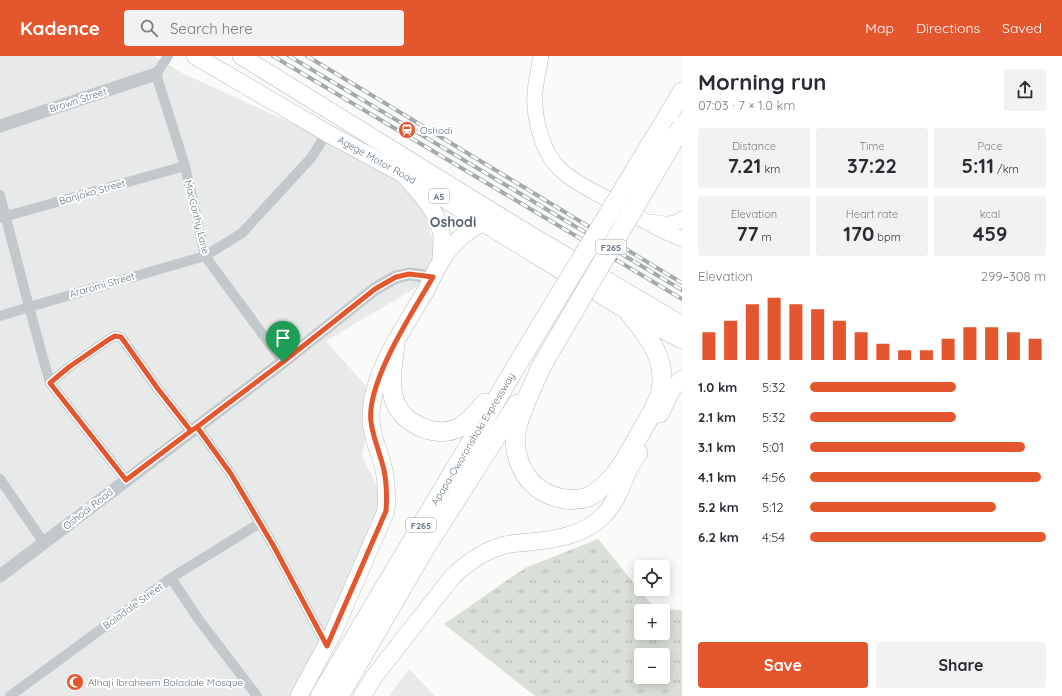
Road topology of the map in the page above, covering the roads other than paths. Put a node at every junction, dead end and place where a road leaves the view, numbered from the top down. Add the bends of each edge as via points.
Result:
1 (168, 56) edge
2 (194, 56) edge
3 (241, 56) edge
4 (541, 56) edge
5 (156, 74) junction
6 (682, 92) edge
7 (0, 126) edge
8 (682, 126) edge
9 (327, 133) junction
10 (185, 166) junction
11 (405, 175) junction
12 (0, 195) edge
13 (3, 217) edge
14 (682, 219) edge
15 (644, 221) junction
16 (482, 223) junction
17 (682, 239) edge
18 (205, 256) junction
19 (441, 260) junction
20 (433, 277) junction
21 (29, 307) junction
22 (629, 312) junction
23 (0, 316) edge
24 (682, 325) edge
25 (682, 340) edge
26 (395, 344) junction
27 (523, 355) junction
28 (283, 362) junction
29 (541, 367) junction
30 (682, 379) edge
31 (50, 383) junction
32 (194, 429) junction
33 (0, 479) edge
34 (126, 480) junction
35 (260, 522) junction
36 (44, 543) junction
37 (0, 576) edge
38 (171, 578) junction
39 (327, 646) junction
40 (10, 696) edge
41 (257, 696) edge
42 (299, 696) edge
43 (320, 696) edge
44 (339, 696) edge
45 (362, 696) edge

1 - 5 street
2 - 9 main road, Agege Motor Road / A5
3 - 24 main road, Agege Motor Road / A5 via 519,228
4 - 15 main road via 535,108 542,141 550,156 569,177
5 - 7 street, Brown Street
5 - 10 street, MacCarthy Lane
6 - 27 highway, Apapa-Oworonshoki Expressway / F265, bridge
8 - 29 highway, Apapa-Oworonshoki Expressway / F265, bridge
9 - 11 main road, Agege Motor Road / A5
9 - 18 street, Araromi Street via 311,158 242,233
10 - 13 street, Banjoko Street
10 - 18 street, MacCarthy Lane
11 - 16 main road, Agege Motor Road / A5
11 - 19 main road via 431,208 438,222 442,237
12 - 13 street
13 - 21 street
14 - 15 main road via 671,224
15 - 17 main road
16 - 19 main road via 455,242
16 - 22 main road, Agege Motor Road / A5
18 - 21 street, Araromi Street
18 - 28 street, MacCarthy Lane
19 - 20 main road
20 - 26 main road
20 - 28 street, Oshodi Road via 409,274 396,277 375,289
21 - 23 street, Araromi Street
21 - 31 street
22 - 25 main road, Agege Motor Road / A5
22 - 29 highway via 655,350 661,367 661,391 653,410 616,474 604,486 588,496 558,498 534,486 525,473 516,451 517,425
26 - 27 highway via 391,387 394,401 411,422 429,430 449,430 466,423 480,410
26 - 39 main road via 382,370 373,398 371,420 384,467 388,493 386,511
27 - 43 highway, Apapa-Oworonshoki Expressway / F265
28 - 32 street, Oshodi Road
29 - 44 highway, Apapa-Oworonshoki Expressway / F265 via 424,550
30 - 45 main road via 672,389 629,470 617,499 603,516 593,525 567,536 505,545 484,553 465,565 453,576 376,674
31 - 32 street via 108,340 115,336 121,337 158,389
31 - 34 street
32 - 34 street, Oshodi Road
32 - 35 street via 231,474
33 - 36 street
34 - 36 street, Oshodi Road
35 - 38 street, Boladale Street
35 - 39 street
36 - 37 street, Oshodi Road
38 - 40 street, Boladale Street
38 - 41 street via 199,620
39 - 42 main road

